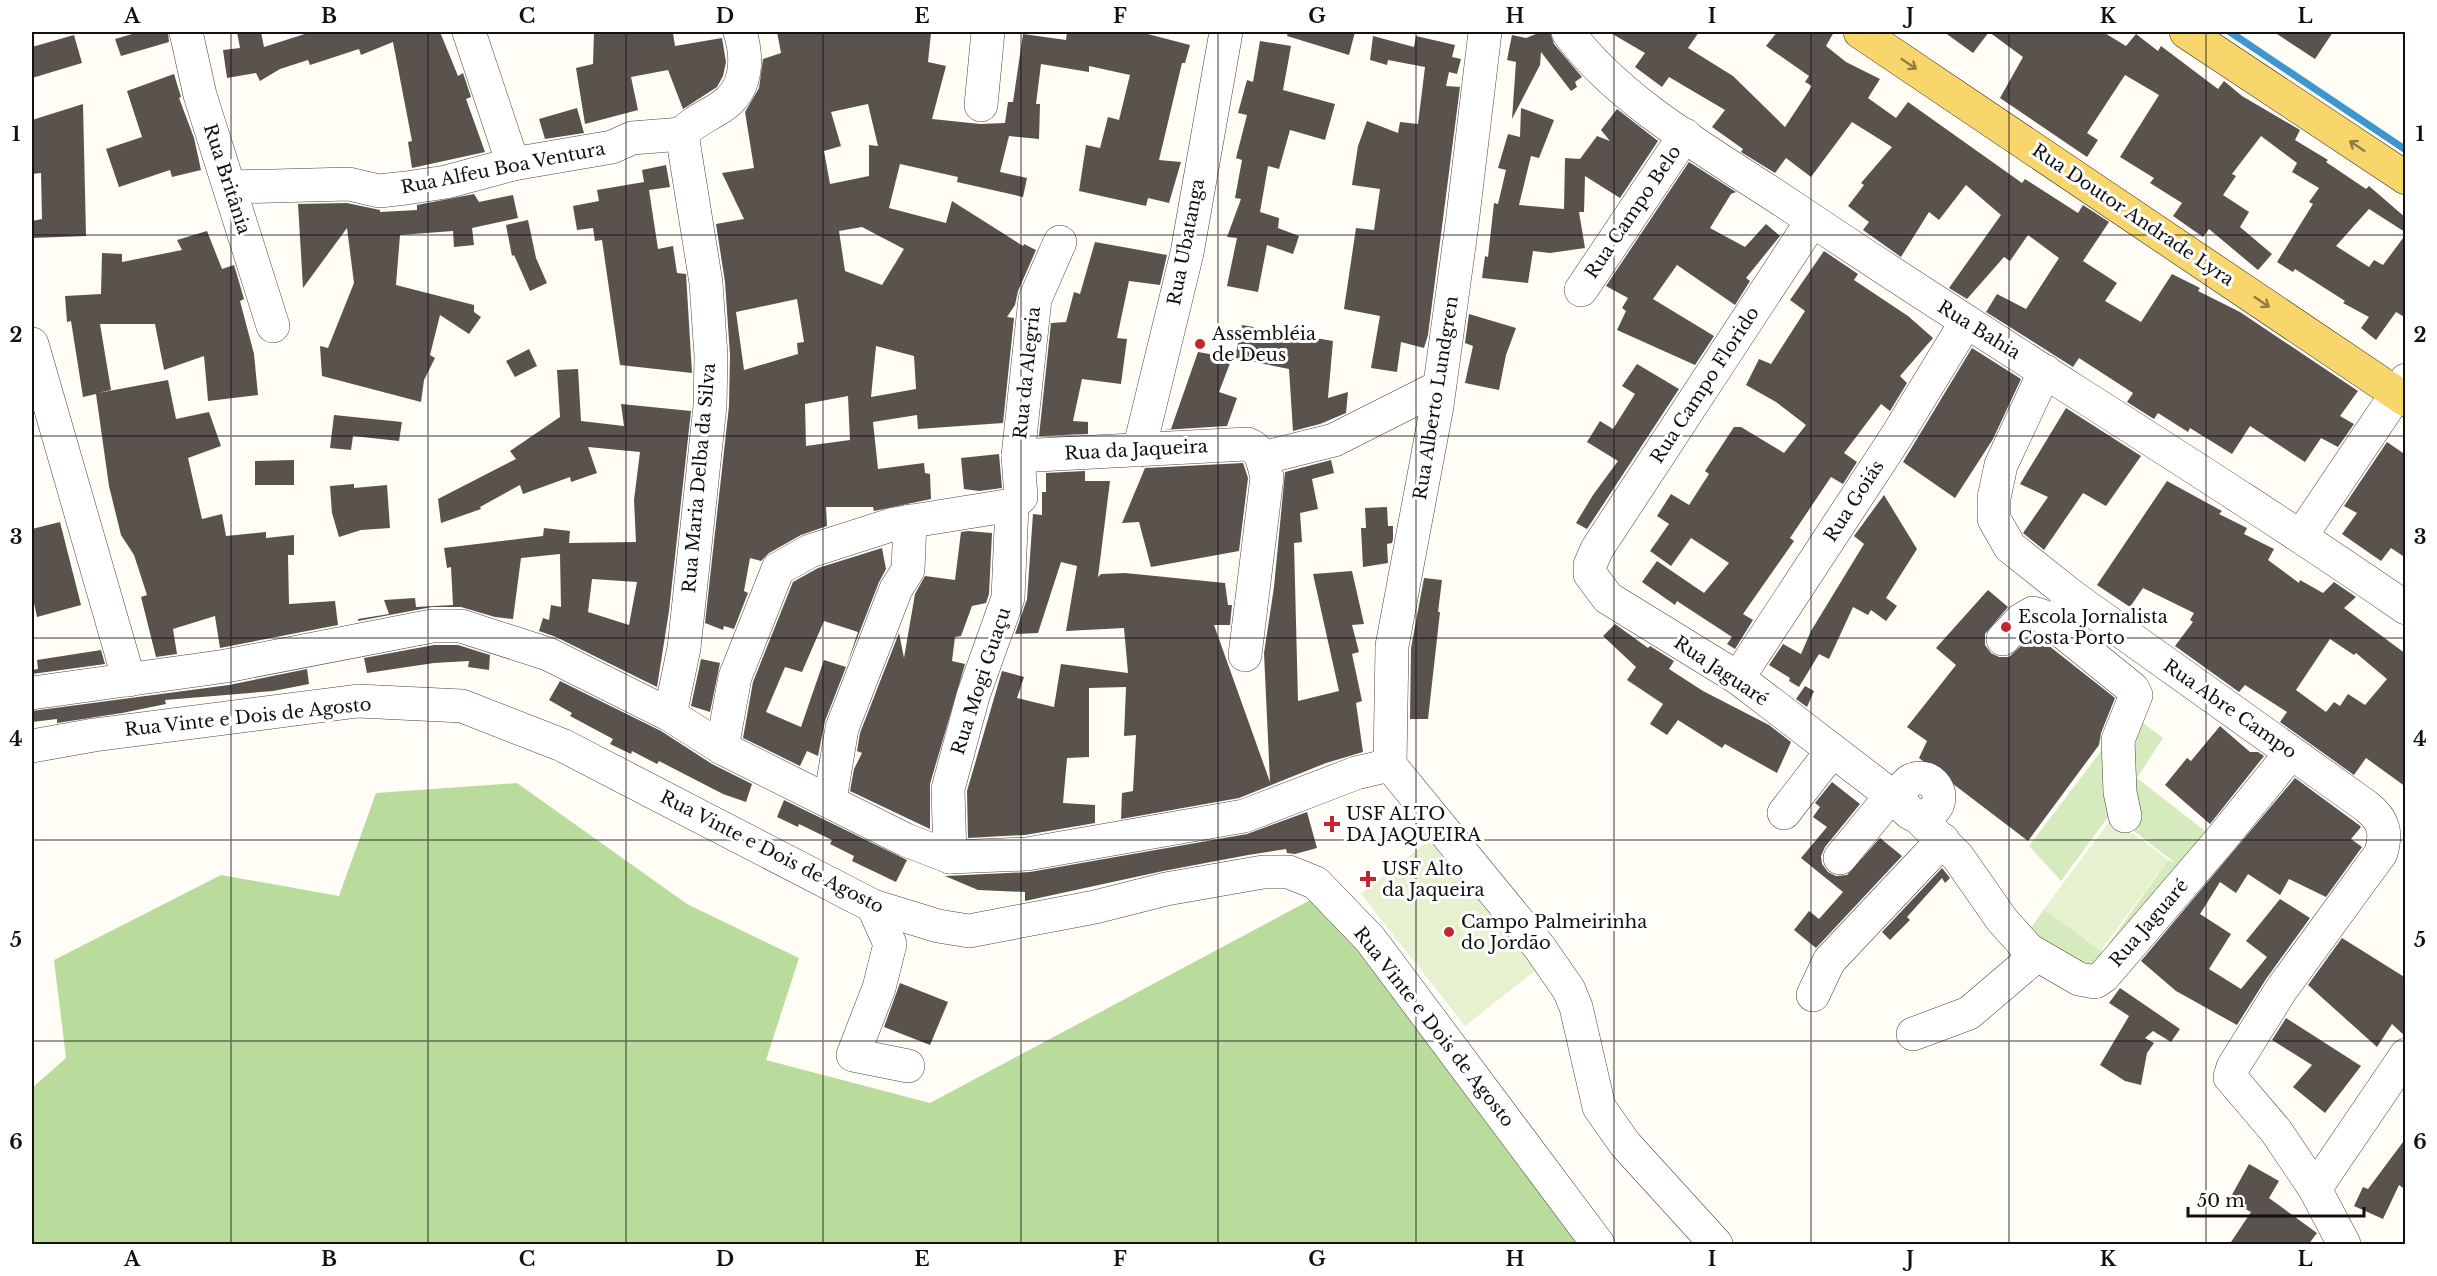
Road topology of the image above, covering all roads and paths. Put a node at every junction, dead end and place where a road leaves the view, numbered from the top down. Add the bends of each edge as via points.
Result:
1 (186, 32) edge
2 (469, 32) edge
3 (740, 32) edge
4 (988, 32) edge
5 (1226, 32) edge
6 (1485, 32) edge
7 (1568, 32) edge
8 (1860, 32) edge
9 (2186, 32) edge
10 (981, 105) dead end
11 (682, 134) junction
12 (1686, 135) junction
13 (513, 164) junction
14 (2406, 178) edge
15 (231, 187) junction
16 (1812, 221) junction
17 (1060, 242) dead end
18 (1581, 290) dead end
19 (1966, 322) junction
20 (273, 326) dead end
21 (32, 344) edge
22 (2044, 370) junction
23 (1439, 387) junction
24 (2403, 391) edge
25 (1139, 450) junction
26 (1258, 452) junction
27 (1018, 456) junction
28 (1012, 505) junction
29 (910, 521) junction
30 (2301, 536) junction
31 (1597, 549) joint
32 (2073, 597) junction
33 (2406, 608) edge
34 (2054, 625) junction
35 (2003, 639) dead end
36 (1245, 655) dead end
37 (1738, 678) junction
38 (129, 680) junction
39 (32, 693) edge
40 (670, 715) junction
41 (32, 746) edge
42 (722, 748) junction
43 (1832, 751) junction
44 (2291, 753) junction
45 (1390, 765) junction
46 (830, 800) junction
47 (1904, 806) junction
48 (1784, 813) dead end
49 (2125, 816) dead end
50 (1943, 840) junction
51 (951, 857) junction
52 (1840, 858) dead end
53 (873, 906) junction
54 (2037, 955) junction
55 (1813, 995) dead end
56 (1913, 1034) dead end
57 (2406, 1055) edge
58 (908, 1066) dead end
59 (2315, 1189) junction
60 (1598, 1245) edge
61 (1716, 1245) edge
62 (2344, 1245) edge

1 - 15 street, Rua Britânia via 200,95
2 - 13 street
3 - 11 street via 746,52 745,70 736,92
4 - 10 street
5 - 25 street, Rua Ubatanga via 1187,254
6 - 23 street, Rua Alberto Lundgren
7 - 12 street, Rua Bahia via 1605,75
8 -> 24 main road, Rua Doutor Andrade Lyra
14 -> 9 main road
11 - 13 street, Rua Alfeu Boa Ventura via 632,138 612,147
11 - 40 street, Rua Maria Delba da Silva via 706,283 710,406 684,648
12 - 16 street, Rua Bahia
12 - 18 street, Rua Campo Belo
13 - 15 street, Rua Alfeu Boa Ventura via 447,182 379,191 349,184
15 - 20 street, Rua Britânia
16 - 19 street, Rua Bahia
16 - 31 street, Rua Campo Florido
17 - 27 street, Rua da Alegria via 1035,299
19 - 22 street, Rua Bahia
19 - 37 street, Rua Goiás via 1896,437
21 - 38 street
22 - 30 street, Rua Bahia
22 - 32 street, Rua Abre Campo via 2001,465 1994,519 2010,547
23 - 26 street, Rua da Jaqueira via 1334,440
23 - 45 street, Rua Alberto Lundgren via 1392,646
24 - 30 street
25 - 26 street, Rua da Jaqueira via 1247,444
25 - 27 street, Rua da Jaqueira
26 - 36 street via 1267,477
27 - 28 street, Rua da Alegria via 1021,497
28 - 29 street
28 - 51 street, Rua Mogi Guaçu via 1008,598 972,696 948,789
29 - 42 street via 810,551 778,569 735,677
29 - 46 street via 908,570 896,589 842,728
30 - 33 street, Rua Bahia
31 - 37 street, Rua Jaguaré via 1590,574 1608,598
32 - 34 street
32 - 44 street, Rua Abre Campo
34 - 35 street via 2033,613
34 - 49 street via 2136,692 2118,740
37 - 43 street, Rua Jaguaré
38 - 39 street
38 - 40 street via 226,666 432,626 461,626 548,654
40 - 42 street
41 - 53 street, Rua Vinte e Dois de Agosto via 358,701 462,706 562,745
42 - 46 street
43 - 47 street, Rua Jaguaré
43 - 48 street
44 - 54 street, Rua Jaguaré via 2104,976 2095,982 2079,979
44 - 59 street, Rua Abre Campo via 2374,812 2386,836 2381,853 2281,990 2230,1077 2276,1131
45 - 51 street via 1356,773 1244,816 1027,854
45 - 61 street via 1540,948 1569,990 1599,1107 1625,1144
46 - 51 street via 906,840
47 - 50 street, Rua Jaguaré
47 - 52 street
50 - 54 street, Rua Jaguaré via 2002,920
50 - 55 street via 1829,961
53 - 58 street via 890,945 879,988 853,1055
53 - 60 street, Rua Vinte e Dois de Agosto via 969,931 1263,872 1289,872 1316,883 1370,939
54 - 56 street via 1969,1013
57 - 59 street
59 - 62 street

